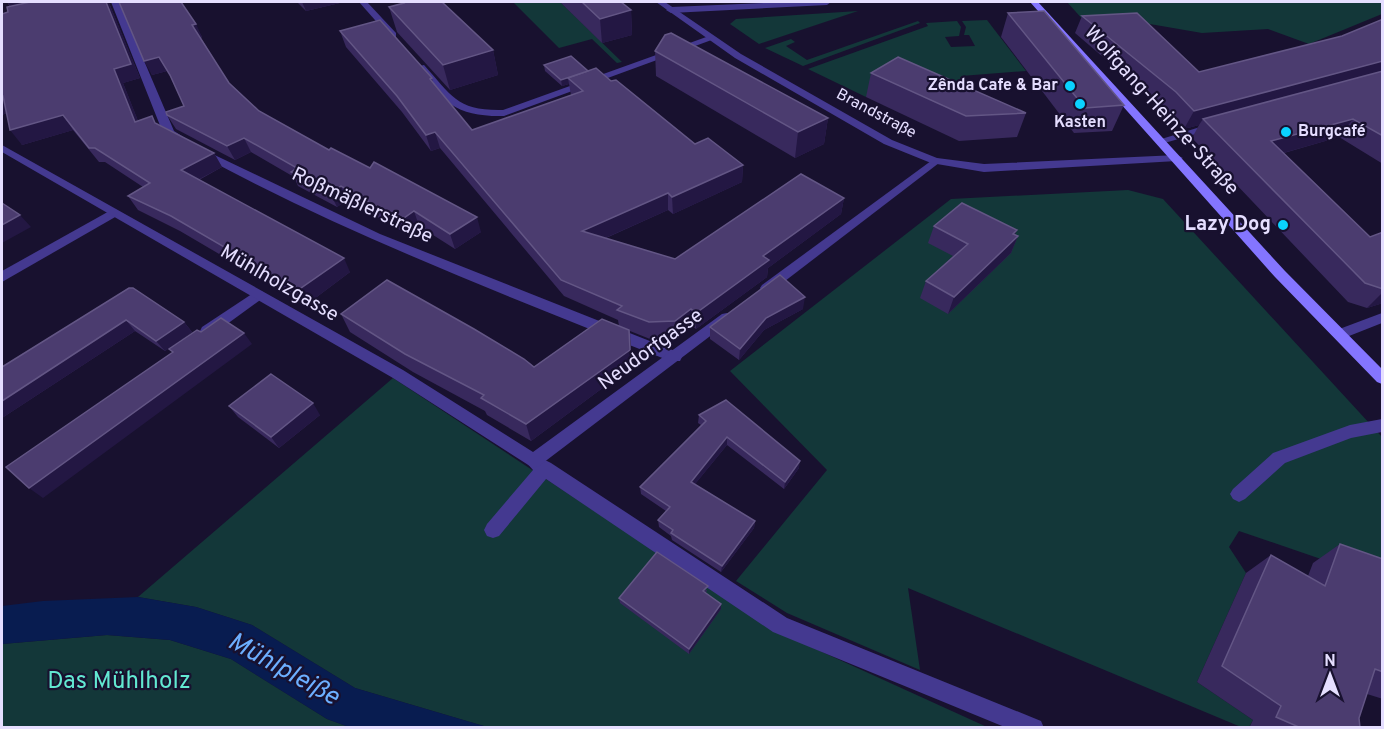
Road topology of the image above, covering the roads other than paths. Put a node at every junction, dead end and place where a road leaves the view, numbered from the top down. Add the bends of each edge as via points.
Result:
1 (115, 2) edge
2 (363, 2) edge
3 (660, 2) edge
4 (827, 2) edge
5 (1034, 2) edge
6 (671, 10) junction
7 (712, 38) junction
8 (398, 41) edge
9 (412, 57) edge
10 (1228, 122) edge
11 (1161, 141) junction
12 (3, 150) edge
13 (1177, 158) junction
14 (935, 161) junction
15 (113, 213) junction
16 (2, 277) edge
17 (759, 294) edge
18 (258, 296) junction
19 (740, 308) edge
20 (1383, 318) edge
21 (1339, 335) junction
22 (190, 343) edge
23 (675, 357) junction
24 (1383, 378) edge
25 (1383, 426) edge
26 (539, 464) junction
27 (1239, 494) dead end
28 (493, 530) dead end
29 (1034, 728) edge

1 - 23 street, Roßmäßlerstraße via 169,133 366,234
2 - 8 street
3 - 6 street, Brandstraße
4 - 6 street
5 - 11 main road, Wolfgang-Heinze-Straße
6 - 7 street, Brandstraße
7 - 9 street via 504,113 478,114 456,106
7 - 14 street, Brandstraße via 888,142
10 - 11 street
11 - 13 main road, Wolfgang-Heinze-Straße
12 - 15 street, Mühlholzgasse
13 - 14 street, Brandstraße via 984,168
13 - 21 main road, Wolfgang-Heinze-Straße
14 - 17 street
15 - 16 street
15 - 18 street, Mühlholzgasse
18 - 22 street
18 - 26 street, Mühlholzgasse via 398,374
19 - 23 street, Neudorfgasse
20 - 21 street
21 - 24 main road, Wolfgang-Heinze-Straße
23 - 26 street, Neudorfgasse
25 - 27 street via 1350,432 1279,458
26 - 28 street, Neudorfgasse
26 - 29 street, Mühlholzgasse via 780,625

